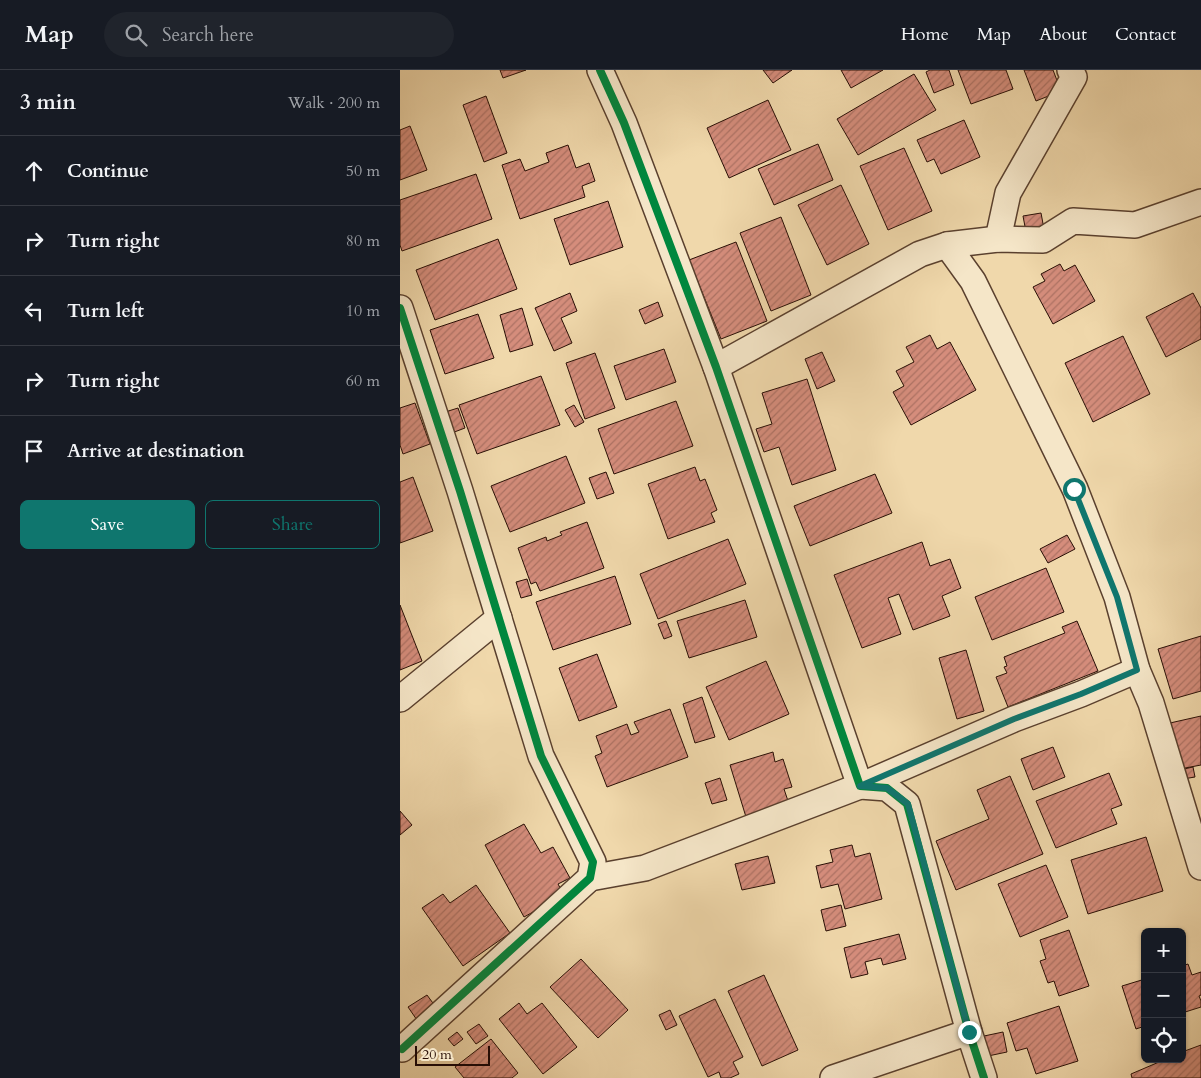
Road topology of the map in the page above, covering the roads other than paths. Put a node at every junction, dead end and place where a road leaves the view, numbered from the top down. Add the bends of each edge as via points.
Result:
1 (600, 70) edge
2 (1070, 70) edge
3 (1201, 202) edge
4 (998, 239) junction
5 (946, 245) junction
6 (400, 308) edge
7 (716, 367) junction
8 (499, 618) junction
9 (1137, 670) junction
10 (400, 699) edge
11 (860, 786) junction
12 (1201, 867) edge
13 (590, 878) junction
14 (969, 1032) junction
15 (402, 1049) dead end
16 (833, 1078) edge
17 (984, 1078) edge

1 - 7 street via 624,123
2 - 4 street via 1074,77 1008,193
3 - 4 street via 1135,226 1073,221 1043,240
4 - 5 street
5 - 7 street via 920,254
5 - 9 street via 973,280 1074,489 1117,597
6 - 8 street
7 - 11 street
8 - 10 street
8 - 13 street via 541,756 592,862
9 - 11 street
9 - 12 street via 1151,703
11 - 13 street via 645,868
11 - 14 street via 887,788 908,804
13 - 15 street
14 - 16 street
14 - 17 street

